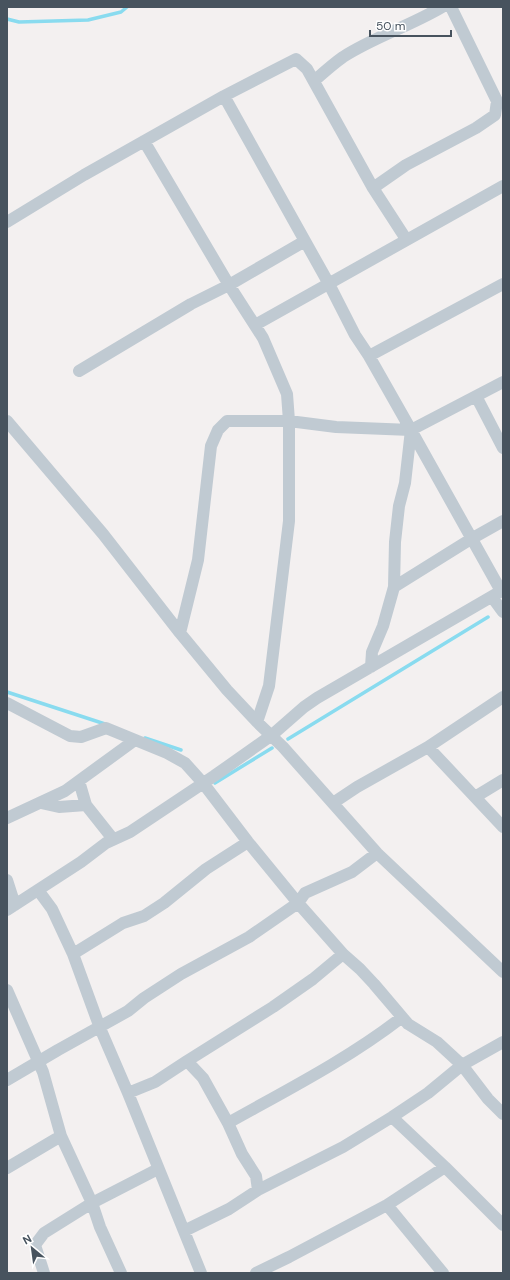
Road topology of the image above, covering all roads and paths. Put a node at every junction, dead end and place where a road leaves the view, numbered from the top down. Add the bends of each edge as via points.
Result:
1 (442, 7) edge
2 (451, 7) edge
3 (314, 81) junction
4 (224, 96) junction
5 (144, 141) junction
6 (503, 186) edge
7 (373, 188) junction
8 (7, 222) edge
9 (406, 239) junction
10 (305, 241) junction
11 (329, 284) junction
12 (503, 284) edge
13 (229, 285) junction
14 (255, 325) junction
15 (369, 356) junction
16 (79, 371) dead end
17 (503, 382) edge
18 (476, 396) junction
19 (7, 421) edge
20 (289, 421) junction
21 (411, 430) junction
22 (503, 448) edge
23 (503, 521) edge
24 (471, 539) junction
25 (394, 587) junction
26 (499, 593) edge
27 (503, 612) edge
28 (180, 633) junction
29 (371, 667) junction
30 (503, 697) edge
31 (7, 703) edge
32 (257, 722) junction
33 (272, 736) junction
34 (135, 740) junction
35 (428, 747) junction
36 (503, 780) edge
37 (79, 781) junction
38 (203, 783) junction
39 (475, 797) junction
40 (41, 803) junction
41 (333, 803) junction
42 (86, 805) junction
43 (7, 818) edge
44 (503, 827) edge
45 (113, 840) junction
46 (248, 842) junction
47 (376, 853) junction
48 (7, 880) edge
49 (38, 890) junction
50 (298, 903) junction
51 (11, 908) edge
52 (73, 954) junction
53 (343, 954) junction
54 (501, 966) edge
55 (7, 990) edge
56 (401, 1018) junction
57 (100, 1028) junction
58 (503, 1042) edge
59 (187, 1061) junction
60 (38, 1062) junction
61 (462, 1065) junction
62 (7, 1080) edge
63 (128, 1093) junction
64 (503, 1114) edge
65 (392, 1117) junction
66 (228, 1123) junction
67 (61, 1136) junction
68 (445, 1167) junction
69 (7, 1168) edge
70 (158, 1168) junction
71 (258, 1190) junction
72 (92, 1203) junction
73 (387, 1205) junction
74 (503, 1225) edge
75 (184, 1231) junction
76 (44, 1273) edge
77 (121, 1273) edge
78 (201, 1273) edge
79 (256, 1273) edge
80 (443, 1273) edge

1 - 3 street via 343,58
2 - 7 street via 497,101 495,115 476,128 406,165
3 - 4 street via 307,69 296,59
3 - 7 street
4 - 5 street
4 - 10 street
5 - 8 street
5 - 13 street
6 - 9 street
7 - 9 street
9 - 11 street
10 - 11 street
10 - 13 street
11 - 14 street
11 - 15 street via 355,335
12 - 15 street
13 - 14 street
13 - 16 street via 191,304
14 - 20 street via 287,394
15 - 21 street
17 - 18 street
18 - 21 street
18 - 22 street
19 - 28 street via 103,534
20 - 21 street via 336,427
20 - 28 street via 227,421 218,430 211,446 198,560
20 - 32 street via 288,521 269,686
21 - 24 street
21 - 25 street via 405,483 398,513
23 - 24 street
24 - 25 street
24 - 26 street
25 - 29 street via 383,626 372,652
26 - 27 street
26 - 29 street
28 - 32 street
29 - 33 street via 304,707
30 - 35 street
31 - 34 street via 70,736 81,737 106,728
32 - 33 street
33 - 38 street
33 - 41 street
34 - 37 street
34 - 38 street via 185,763
35 - 39 street
35 - 41 street
36 - 39 street
37 - 40 street
37 - 42 street
38 - 45 street via 130,832
38 - 46 street
39 - 44 street
40 - 42 street via 60,807
40 - 43 street
41 - 47 street
42 - 45 street
45 - 49 street
46 - 50 street
46 - 52 street via 206,869 144,916 123,923
47 - 50 street via 352,872 305,893
47 - 54 street
48 - 51 street
49 - 51 street
49 - 52 street via 52,909
50 - 53 street
50 - 57 street via 249,937 181,974
52 - 57 street
53 - 56 street via 374,984
53 - 59 street via 273,1007
55 - 60 street
56 - 61 street via 437,1042
56 - 66 street via 350,1052
57 - 60 street
57 - 63 street
58 - 61 street
59 - 63 street via 155,1082
59 - 66 street via 203,1078
60 - 62 street
60 - 67 street
61 - 64 street
61 - 65 street
63 - 70 street
65 - 68 street
65 - 71 street via 343,1147
66 - 71 street via 242,1154 256,1176
67 - 69 street
67 - 72 street
68 - 73 street
68 - 74 street
70 - 72 street
70 - 75 street
71 - 75 street via 229,1209
72 - 76 street via 44,1233 35,1245
72 - 77 street
73 - 79 street
73 - 80 street
75 - 78 street

